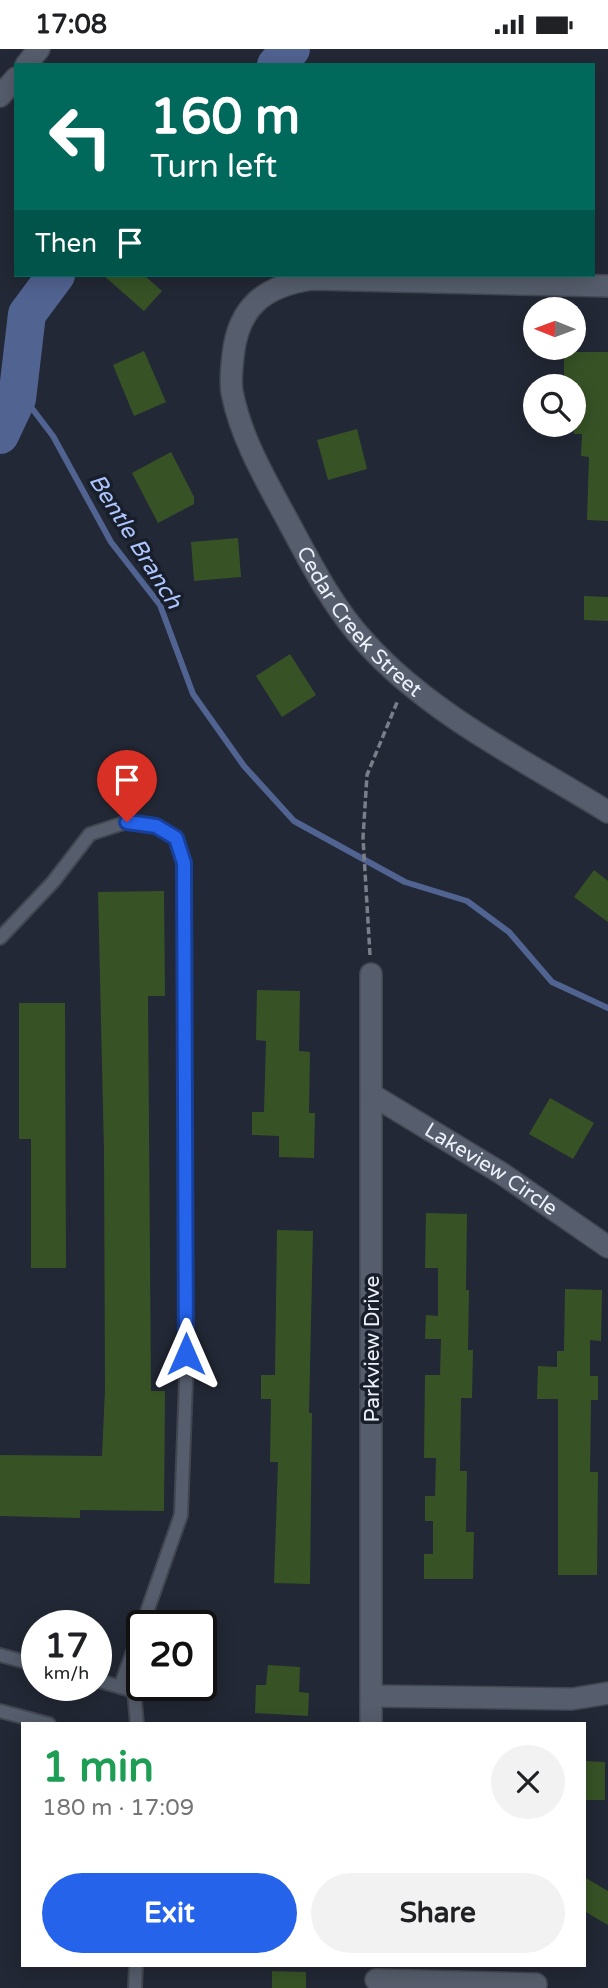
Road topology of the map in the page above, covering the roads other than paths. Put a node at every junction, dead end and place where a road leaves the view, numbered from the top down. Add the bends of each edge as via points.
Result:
1 (39, 49) edge
2 (28, 63) edge
3 (14, 80) edge
4 (0, 96) edge
5 (608, 286) edge
6 (608, 812) edge
7 (0, 938) edge
8 (371, 974) road end
9 (374, 1096) junction
10 (608, 1247) edge
11 (148, 1610) edge
12 (0, 1655) edge
13 (21, 1661) edge
14 (126, 1670) edge
15 (112, 1685) edge
16 (120, 1687) junction
17 (608, 1693) edge
18 (371, 1696) junction
19 (0, 1711) edge
20 (41, 1722) edge
21 (137, 1722) edge
22 (371, 1722) edge
23 (136, 1967) edge
24 (376, 1978) edge
25 (536, 1984) dead end
26 (135, 1988) edge

1 - 2 street
3 - 4 street
5 - 6 street, Cedar Creek Street via 286,283 263,295 246,312 234,341 232,391 260,470 338,607 365,642 465,723
7 - 11 lane via 90,834 127,822 156,826 176,838 184,863 186,1381 181,1515
8 - 9 street, Parkview Drive
9 - 10 street, Lakeview Circle via 501,1173
9 - 18 street, Parkview Drive
12 - 13 lane
14 - 16 lane
15 - 16 lane
16 - 21 lane via 134,1691
17 - 18 street via 572,1699
18 - 22 street, Parkview Drive
19 - 20 lane
23 - 26 lane
24 - 25 street

